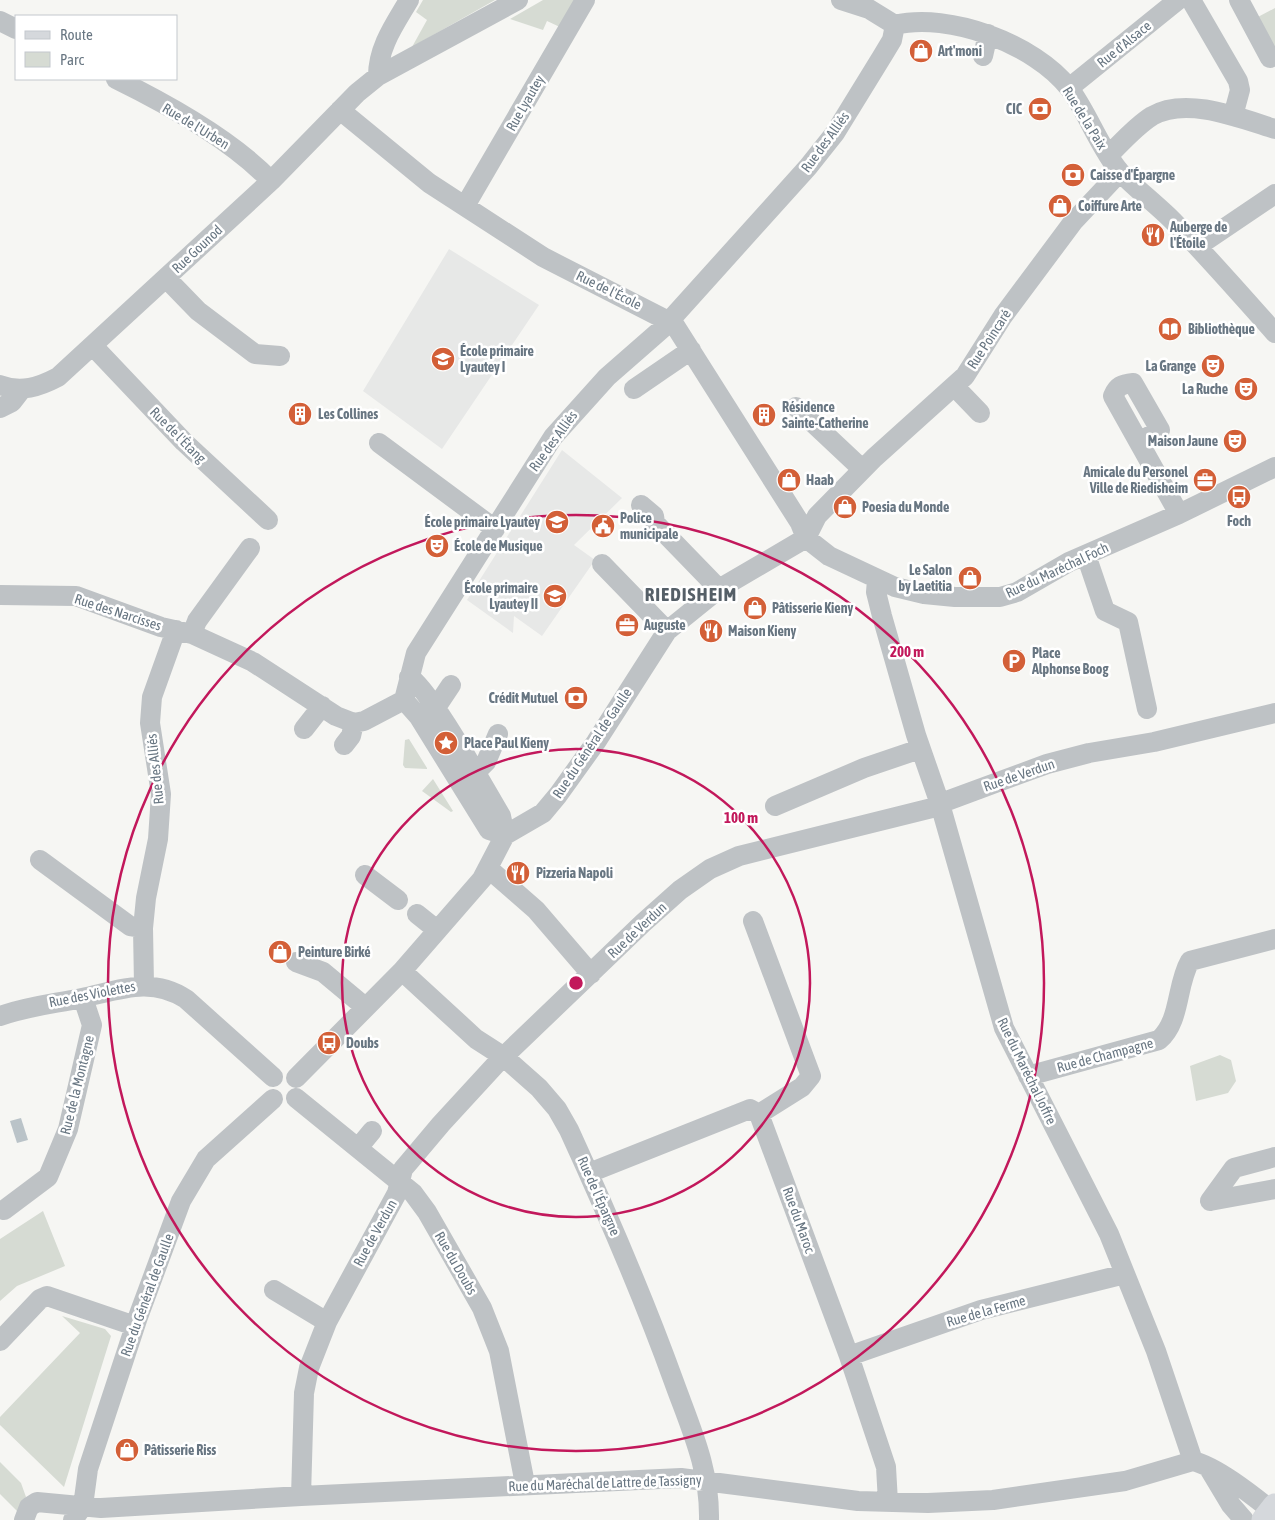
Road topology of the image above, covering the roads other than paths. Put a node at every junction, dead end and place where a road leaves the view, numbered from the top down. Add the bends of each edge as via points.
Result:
1 (409, 0) edge
2 (518, 0) edge
3 (585, 0) edge
4 (841, 0) edge
5 (1178, 0) edge
6 (1191, 0) edge
7 (1239, 0) edge
8 (0, 21) edge
9 (896, 25) junction
10 (15, 28) edge
11 (988, 34) junction
12 (984, 56) dead end
13 (1270, 58) dead end
14 (378, 76) junction
15 (118, 80) edge
16 (1069, 88) junction
17 (340, 110) junction
18 (1233, 116) junction
19 (1275, 128) edge
20 (1109, 155) junction
21 (1120, 172) junction
22 (271, 181) junction
23 (1275, 194) edge
24 (465, 206) junction
25 (1198, 246) junction
26 (166, 278) junction
27 (670, 320) junction
28 (1275, 333) edge
29 (92, 346) junction
30 (691, 350) junction
31 (280, 356) dead end
32 (0, 385) edge
33 (954, 386) junction
34 (22, 389) junction
35 (634, 389) dead end
36 (796, 406) dead end
37 (0, 408) edge
38 (980, 413) dead end
39 (1139, 442) dead end
40 (378, 443) dead end
41 (1275, 467) edge
42 (862, 470) junction
43 (640, 505) dead end
44 (1179, 514) junction
45 (268, 520) dead end
46 (496, 529) junction
47 (806, 538) junction
48 (250, 548) dead end
49 (1086, 555) junction
50 (602, 564) dead end
51 (877, 580) junction
52 (719, 589) junction
53 (0, 595) edge
54 (667, 631) junction
55 (184, 632) junction
56 (409, 677) junction
57 (451, 685) dead end
58 (404, 700) junction
59 (322, 706) junction
60 (435, 708) junction
61 (1147, 709) dead end
62 (1275, 712) edge
63 (354, 723) junction
64 (304, 729) dead end
65 (498, 734) dead end
66 (344, 745) dead end
67 (920, 750) junction
68 (475, 774) junction
69 (940, 804) junction
70 (775, 806) dead end
71 (505, 836) junction
72 (40, 860) dead end
73 (488, 869) junction
74 (365, 875) dead end
75 (398, 900) dead end
76 (417, 914) dead end
77 (753, 921) dead end
78 (143, 928) junction
79 (437, 930) junction
80 (1275, 939) edge
81 (296, 962) dead end
82 (402, 971) junction
83 (591, 974) junction
84 (144, 985) junction
85 (83, 998) junction
86 (365, 1007) junction
87 (0, 1016) edge
88 (504, 1057) junction
89 (1028, 1076) junction
90 (273, 1077) junction
91 (296, 1088) junction
92 (273, 1099) junction
93 (760, 1114) junction
94 (372, 1131) dead end
95 (358, 1148) junction
96 (1275, 1157) edge
97 (589, 1173) junction
98 (400, 1182) junction
99 (1275, 1189) edge
100 (4, 1210) dead end
101 (1125, 1274) junction
102 (274, 1290) dead end
103 (327, 1322) junction
104 (135, 1326) junction
105 (0, 1341) edge
106 (849, 1356) junction
107 (1201, 1465) junction
108 (707, 1480) junction
109 (525, 1484) junction
110 (301, 1496) junction
111 (888, 1502) junction
112 (1270, 1512) edge
113 (78, 1513) edge
114 (24, 1520) edge
115 (709, 1520) edge
116 (1244, 1520) edge

1 - 14 street via 382,47
2 - 14 street, Rue Gounod
3 - 24 street, Rue Lyautey
4 - 9 street via 869,9
5 - 16 street, Rue d'Alsace
6 - 18 street via 1238,81 1240,90
7 - 13 street
8 - 10 street
9 - 11 street, Rue de la Paix via 923,21
9 - 27 street, Rue des Alliés via 892,40 835,133
11 - 12 street
11 - 16 street, Rue de la Paix via 1020,47
14 - 17 street, Rue Gounod
15 - 22 street, Rue de l'Urben via 251,160
16 - 20 street, Rue de la Paix
17 - 22 street, Rue Gounod
17 - 24 street, Rue de l'École via 429,183
18 - 19 street
18 - 20 street via 1194,108 1162,112 1145,121
20 - 21 street, Rue de la Paix
21 - 25 street, Rue de la Paix
21 - 33 street, Rue Poincaré via 1073,222 992,331 972,368
22 - 26 street, Rue Gounod
23 - 25 street
24 - 27 street, Rue de l'École via 543,258
25 - 28 street, Rue de la Paix
26 - 29 street, Rue Gounod
26 - 31 street via 198,312 256,354
27 - 30 street, Rue de l'École
27 - 46 street, Rue des Alliés via 607,376 569,417 544,449
29 - 34 street, Rue Gounod via 58,377 39,387
29 - 45 street, Rue de l'Étang via 184,442
30 - 35 street
30 - 47 street, Rue de l'École via 800,523
32 - 34 street, Rue Gounod
33 - 38 street
33 - 42 street, Rue Poincaré
34 - 37 street via 12,402
36 - 42 street
39 - 44 street
40 - 46 street
41 - 44 street, Rue du Maréchal Foch
42 - 47 street, Rue Poincaré via 817,516
43 - 52 street via 654,516 655,523
44 - 49 street, Rue du Maréchal Foch
46 - 56 street, Rue des Alliés via 416,653
47 - 51 street, Rue du Maréchal Foch via 829,556
47 - 52 street, Rue du Général de Gaulle
48 - 55 street, Rue des Alliés via 197,620
49 - 51 street, Rue du Maréchal Foch via 1016,592 1000,596 924,594
49 - 61 street via 1104,611 1128,622
50 - 54 street
51 - 67 street, Rue du Maréchal Joffre via 876,592 882,616
52 - 54 street, Rue du Général de Gaulle
53 - 55 street, Rue des Narcisses via 76,596 161,627
54 - 71 street, Rue du Général de Gaulle via 558,795 543,813
55 - 59 street via 253,662
55 - 78 street, Rue des Alliés via 152,697 150,723 161,794 158,839
56 - 58 street, Rue des Alliés
56 - 60 street via 416,681
57 - 60 street
58 - 63 street
58 - 71 street via 419,717 489,830
59 - 63 street
59 - 64 street
60 - 68 street
62 - 69 street, Rue de Verdun via 1046,764
63 - 66 street via 351,736
65 - 68 street via 486,762
67 - 69 street, Rue du Maréchal Joffre
67 - 70 street via 864,768
68 - 71 street via 501,816
69 - 83 street, Rue de Verdun via 739,856 710,869 680,890
69 - 89 street, Rue du Maréchal Joffre via 1004,1028
71 - 73 street, Rue du Général de Gaulle
72 - 78 street via 130,926
73 - 79 street, Rue du Général de Gaulle
73 - 83 street via 536,910
74 - 75 street
76 - 79 street
77 - 93 street via 811,1076 802,1086
78 - 84 street, Rue des Alliés
79 - 82 street, Rue du Général de Gaulle
80 - 89 street, Rue de Champagne via 1190,961 1184,972 1171,1025 1160,1040
81 - 86 street via 323,972
82 - 86 street, Rue du Général de Gaulle
82 - 88 street, Rue de l'Épargne via 476,1039
83 - 88 street, Rue de Verdun
84 - 85 street, Rue des Violettes via 126,986
84 - 90 street, Rue des Violettes via 175,991
85 - 87 street, Rue des Violettes via 32,1006
85 - 100 street, Rue de la Montagne via 92,1025 68,1129 48,1177
86 - 91 street, Rue du Général de Gaulle
88 - 97 street, Rue de l'Épargne via 557,1109
88 - 98 street, Rue de Verdun via 440,1124 404,1169
89 - 101 street, Rue du Maréchal Joffre via 1109,1234
90 - 91 street via 287,1073
90 - 92 street via 268,1086
91 - 92 street via 285,1104
91 - 95 street, Rue du Doubs
92 - 104 street, Rue du Général de Gaulle via 206,1159 181,1201
93 - 97 street via 750,1108
93 - 106 street, Rue du Maroc
94 - 95 street
95 - 98 street, Rue du Doubs
96 - 99 street via 1234,1168 1210,1200
97 - 108 street, Rue de l'Épargne via 647,1308
98 - 103 street, Rue de Verdun
98 - 109 street, Rue du Doubs via 427,1212 482,1308 499,1351
101 - 106 street, Rue de la Ferme via 981,1310
101 - 107 street, Rue du Maréchal Joffre
102 - 103 street
103 - 110 street, Rue de Verdun via 304,1390
104 - 105 street via 47,1296 40,1299
104 - 113 street, Rue du Général de Gaulle via 88,1469
106 - 111 street, Rue du Maroc via 886,1467
107 - 111 street, Rue du Maréchal de Lattre de Tassigny via 1125,1481 993,1500
107 - 112 street via 1247,1491
107 - 116 street, Rue du Maréchal Joffre
108 - 109 street, Rue du Maréchal de Lattre de Tassigny via 681,1478
108 - 111 street, Rue du Maréchal de Lattre de Tassigny via 733,1486
108 - 115 street, Rue de l'Épargne
109 - 110 street, Rue du Maréchal de Lattre de Tassigny
110 - 113 street, Rue du Maréchal de Lattre de Tassigny via 101,1508
113 - 114 street, Rue du Maréchal de Lattre de Tassigny via 37,1502 29,1507

